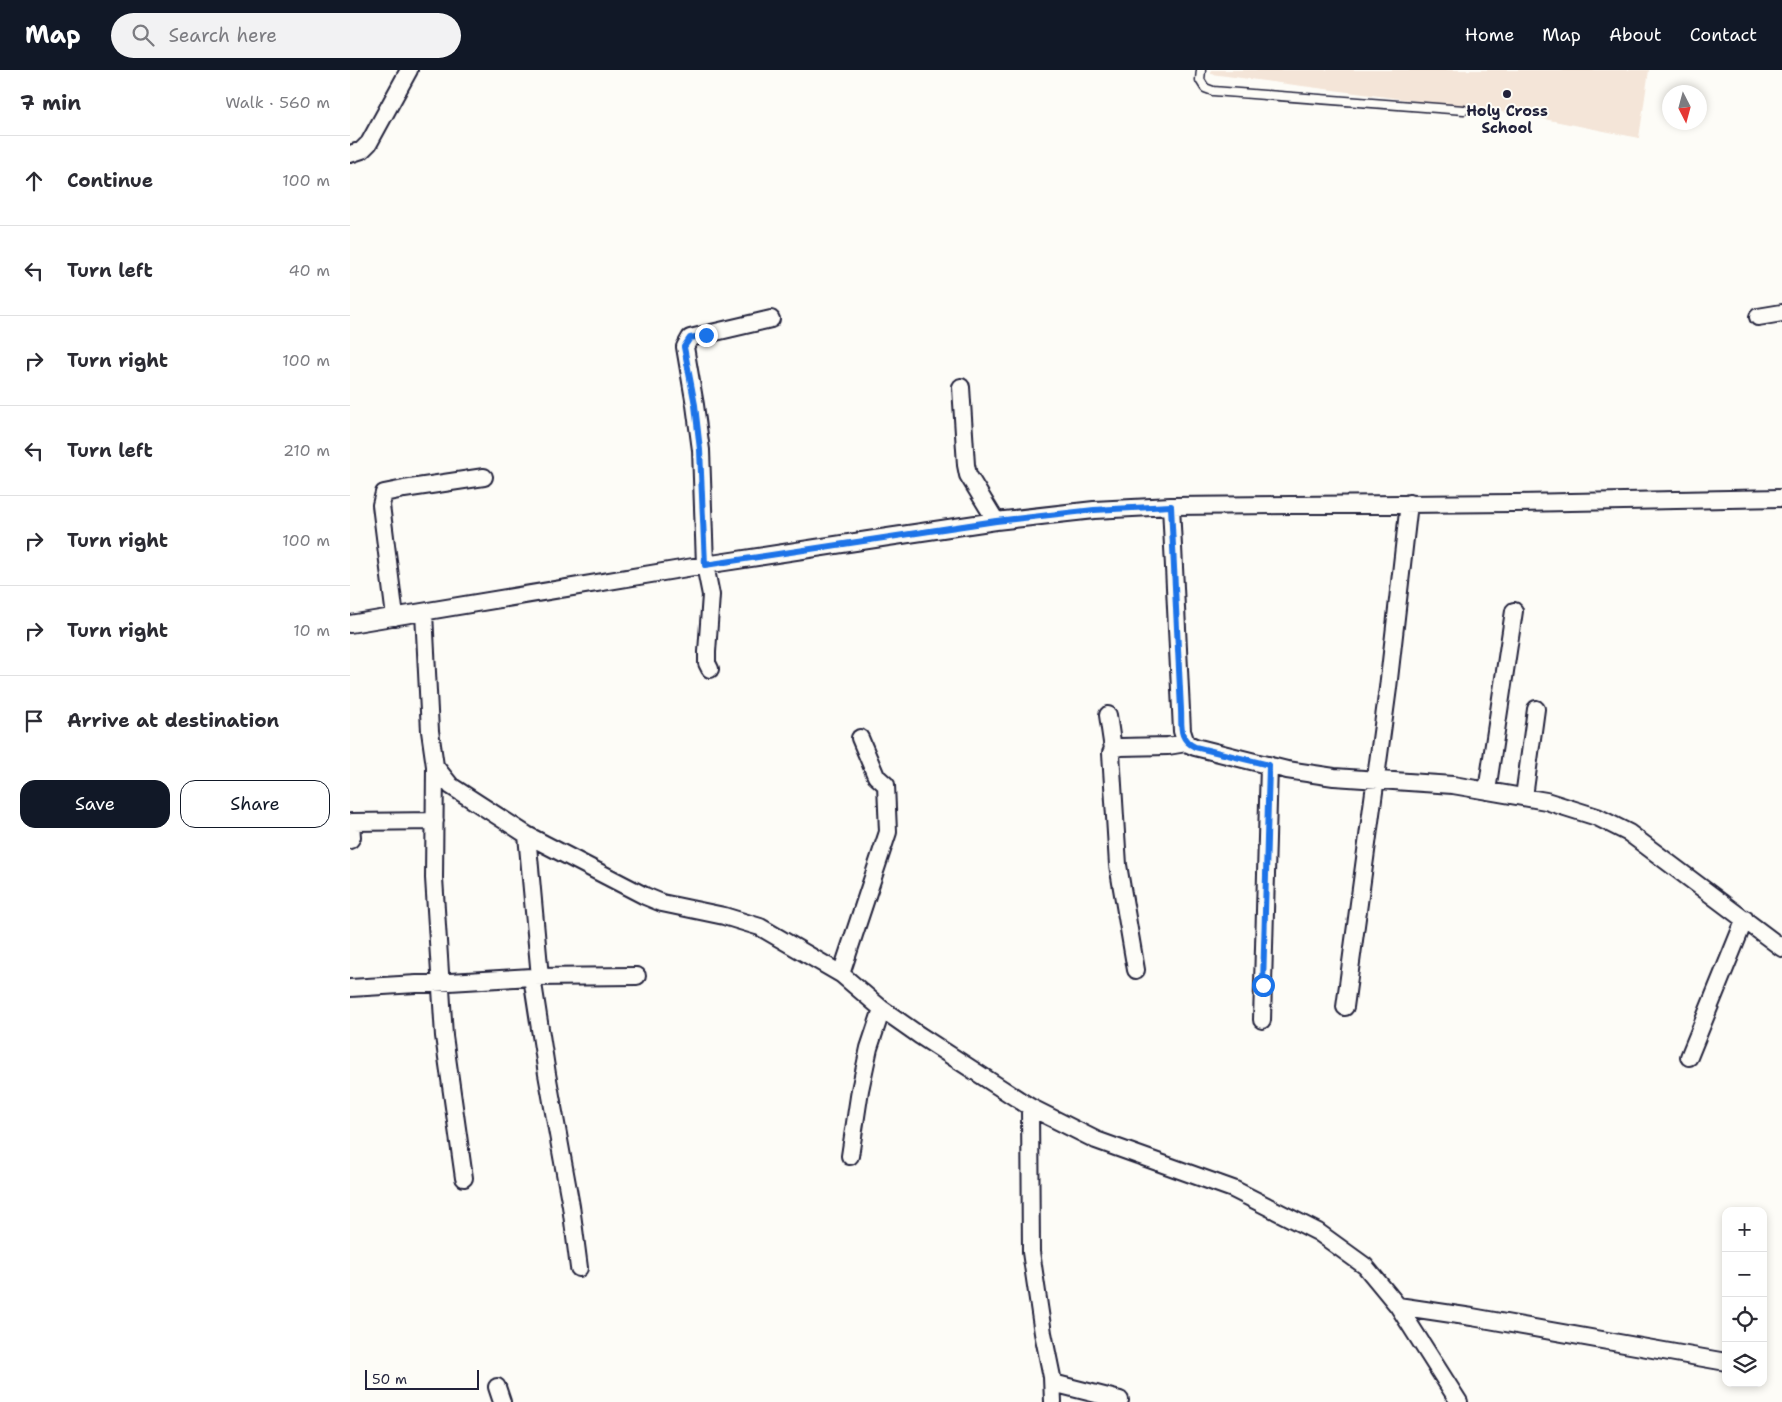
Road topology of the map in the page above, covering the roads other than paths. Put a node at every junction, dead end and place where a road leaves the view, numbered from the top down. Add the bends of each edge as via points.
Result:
1 (409, 70) edge
2 (1201, 70) edge
3 (1464, 110) dead end
4 (350, 154) edge
5 (1782, 313) edge
6 (1758, 317) dead end
7 (771, 319) dead end
8 (961, 387) dead end
9 (484, 477) dead end
10 (1782, 498) edge
11 (1410, 503) junction
12 (1171, 506) junction
13 (996, 521) junction
14 (705, 565) junction
15 (1514, 611) dead end
16 (424, 613) junction
17 (395, 617) junction
18 (350, 624) edge
19 (710, 669) dead end
20 (1536, 708) dead end
21 (1108, 715) dead end
22 (860, 738) dead end
23 (1186, 743) junction
24 (1113, 749) junction
25 (1269, 765) junction
26 (435, 766) junction
27 (1375, 779) junction
28 (1488, 791) junction
29 (1524, 797) junction
30 (435, 821) junction
31 (527, 835) junction
32 (350, 840) edge
33 (1745, 919) junction
34 (1782, 948) edge
35 (1136, 970) dead end
36 (841, 974) junction
37 (637, 976) dead end
38 (536, 977) junction
39 (441, 982) junction
40 (350, 988) edge
41 (1345, 1008) dead end
42 (882, 1009) junction
43 (1262, 1020) dead end
44 (1690, 1057) dead end
45 (1030, 1107) junction
46 (850, 1156) dead end
47 (464, 1178) dead end
48 (579, 1268) dead end
49 (1398, 1306) junction
50 (1722, 1361) edge
51 (1052, 1383) junction
52 (1120, 1400) dead end
53 (1052, 1402) edge
54 (1459, 1402) edge

1 - 4 street via 369,143 362,150
2 - 3 lane via 1200,80 1205,88 1213,91
5 - 6 street
7 - 14 street via 690,338 684,347 700,450
8 - 13 street via 968,475
9 - 17 street via 384,493 381,505
10 - 11 street
11 - 12 street
11 - 27 street
12 - 13 street via 1094,510
12 - 23 street via 1182,732
13 - 14 street
14 - 16 street
14 - 19 street via 711,595 707,652
15 - 28 street
16 - 17 street
16 - 26 street
17 - 18 street
20 - 29 street
21 - 24 street
22 - 36 street via 873,771 886,785 888,832
23 - 24 street
23 - 25 street
24 - 35 street via 1110,758 1118,865
25 - 27 street via 1334,777
25 - 43 street
26 - 30 street
26 - 31 street via 451,786
27 - 28 street
27 - 41 street
28 - 29 street
29 - 33 street via 1597,817 1629,833
30 - 32 street via 352,822
30 - 39 street via 434,878
31 - 36 street via 662,903 760,927
31 - 38 street
33 - 34 street
33 - 44 street
36 - 42 street
37 - 38 street
38 - 39 street
38 - 48 street via 547,1074
39 - 40 street
39 - 47 street via 444,1036
42 - 45 street
42 - 46 street via 867,1057
45 - 49 street via 1096,1140 1233,1189 1318,1232 1365,1266
45 - 51 street via 1031,1252
49 - 50 street
49 - 54 street
51 - 52 street
51 - 53 street

